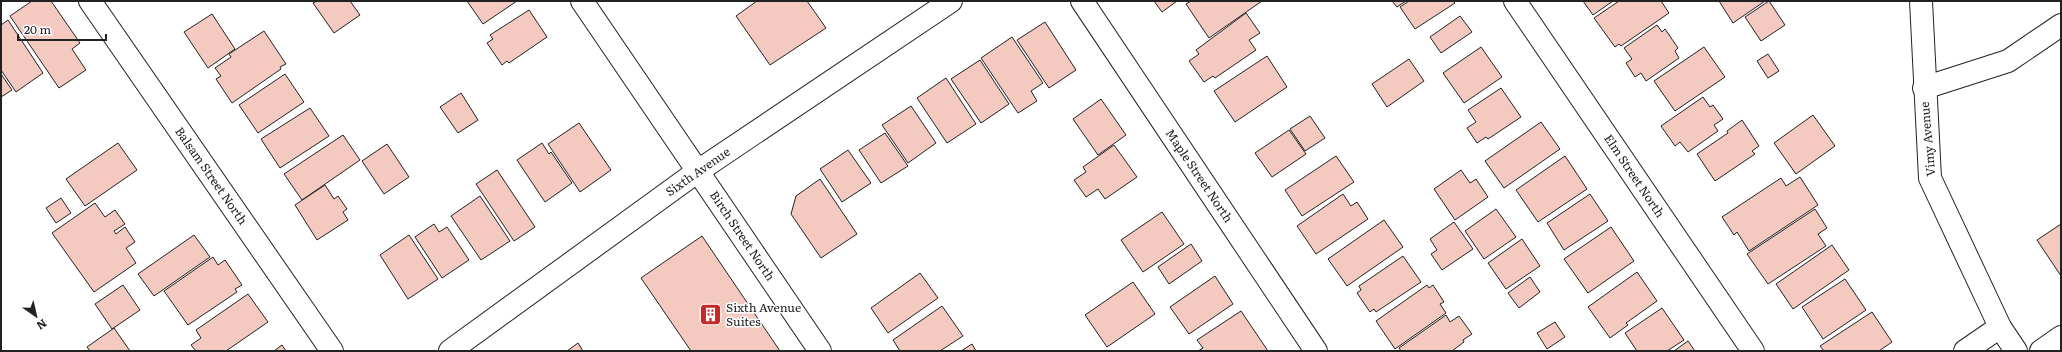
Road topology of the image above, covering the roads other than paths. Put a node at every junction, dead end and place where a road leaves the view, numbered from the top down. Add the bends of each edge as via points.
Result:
1 (90, 1) edge
2 (582, 1) edge
3 (951, 1) edge
4 (1082, 1) edge
5 (1515, 1) edge
6 (1921, 1) edge
7 (2061, 25) edge
8 (1924, 88) junction
9 (698, 171) junction
10 (2000, 327) junction
11 (2061, 338) edge
12 (332, 351) edge
13 (450, 351) edge
14 (820, 351) edge
15 (1316, 351) edge
16 (1753, 351) edge
17 (1965, 351) edge
18 (2016, 351) edge
19 (2041, 351) edge

1 - 12 street, Balsam Street North
2 - 9 street, Birch Street North
3 - 9 street, Sixth Avenue
4 - 15 street, Maple Street North
5 - 16 street, Elm Street North
6 - 8 street
7 - 8 street, Vimy Avenue via 2008,61
8 - 10 street, Vimy Avenue via 1930,178
9 - 13 street, Sixth Avenue
9 - 14 street, Birch Street North
10 - 17 street
10 - 18 street, Vimy Avenue
11 - 19 street

